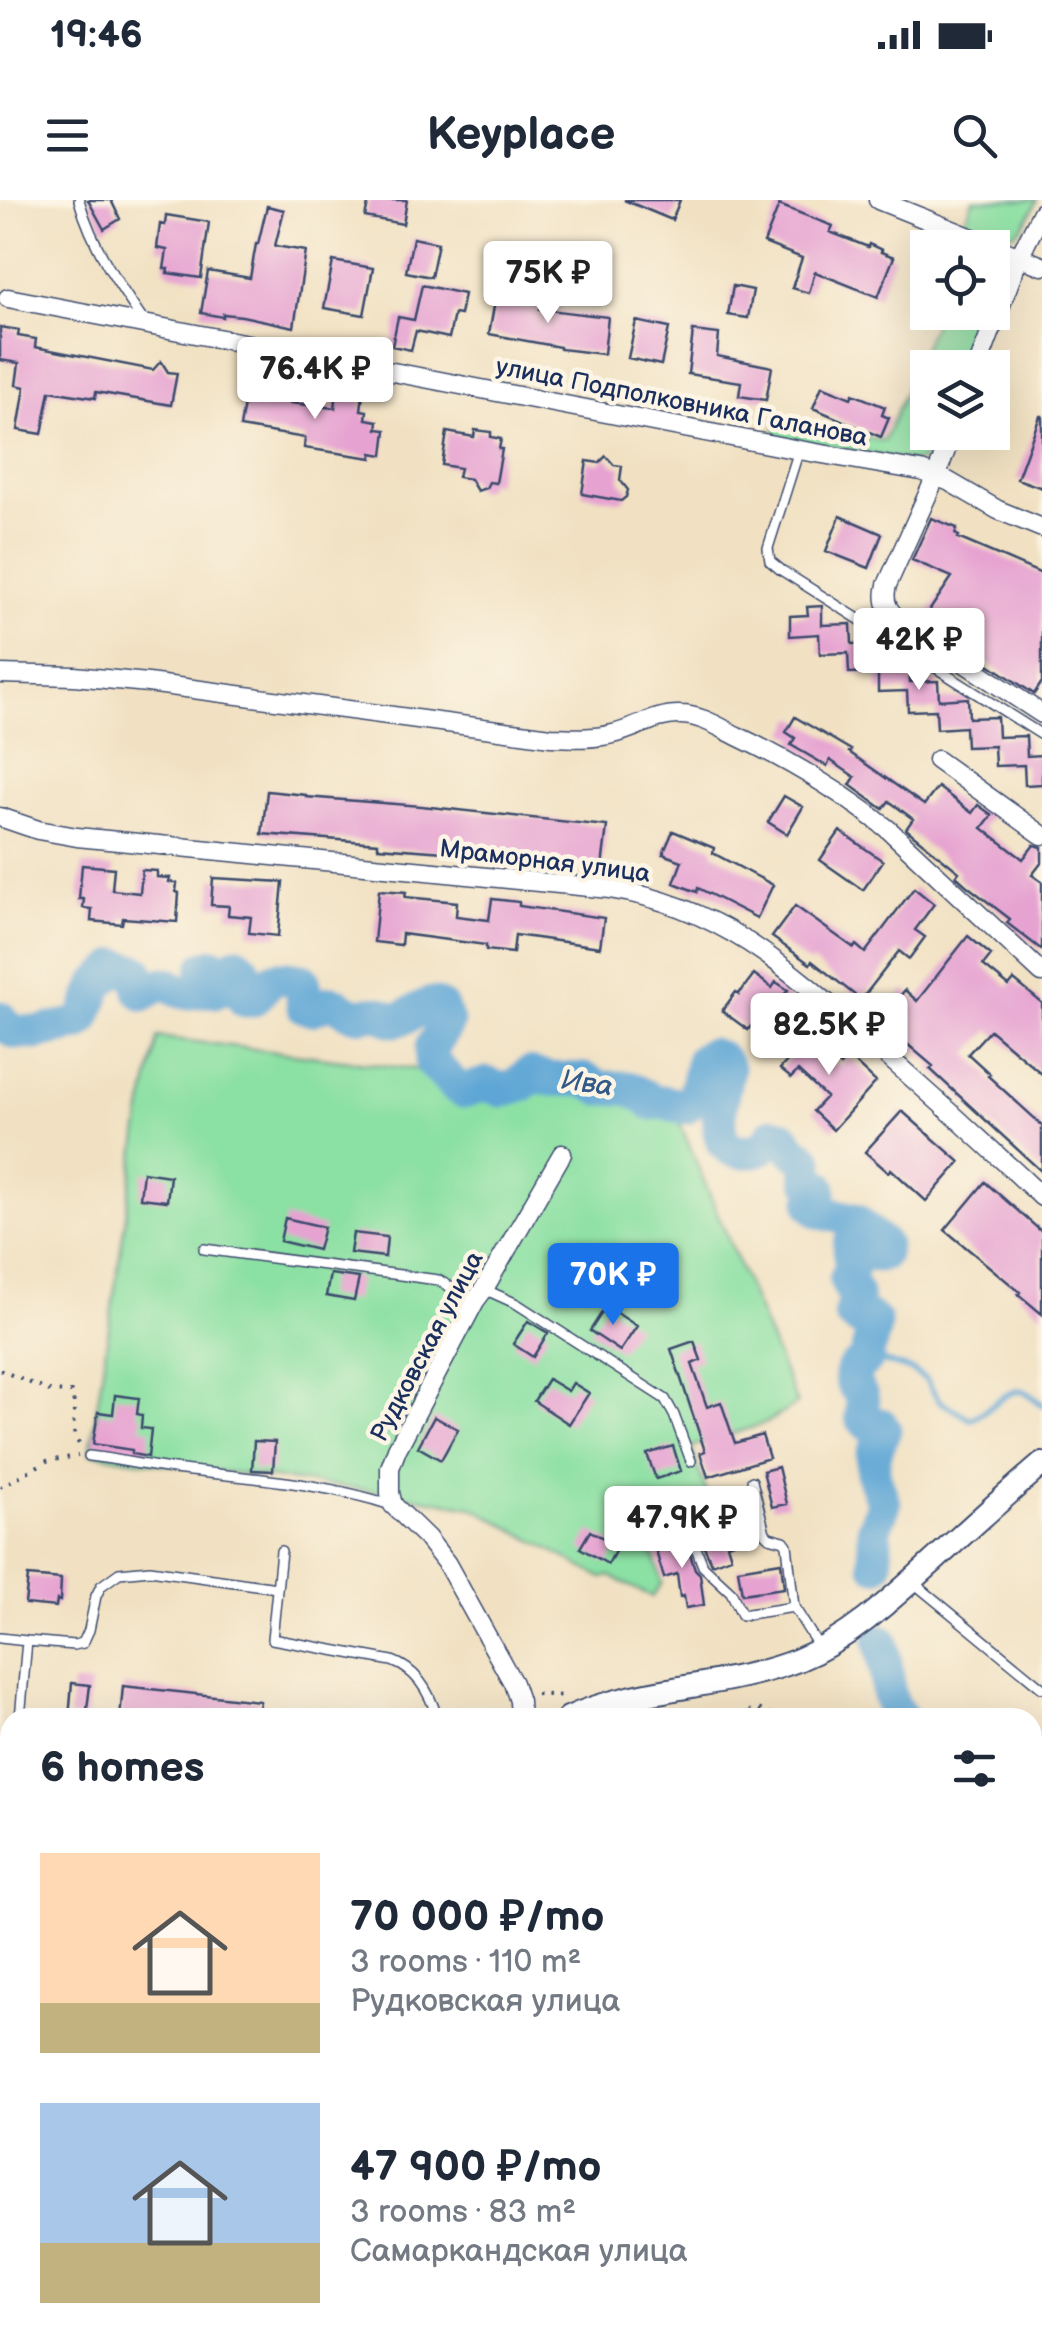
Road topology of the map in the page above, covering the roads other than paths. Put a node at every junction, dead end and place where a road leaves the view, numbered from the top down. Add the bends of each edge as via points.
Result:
1 (78, 200) edge
2 (878, 200) edge
3 (1042, 212) edge
4 (1019, 257) junction
5 (1042, 266) edge
6 (8, 298) dead end
7 (146, 324) junction
8 (983, 350) edge
9 (799, 450) junction
10 (945, 450) edge
11 (936, 476) junction
12 (1042, 528) edge
13 (0, 674) edge
14 (1042, 714) edge
15 (1042, 735) edge
16 (937, 760) dead end
17 (0, 817) edge
18 (1042, 836) edge
19 (1042, 973) edge
20 (562, 1154) dead end
21 (1042, 1197) edge
22 (204, 1249) dead end
23 (479, 1295) junction
24 (89, 1456) road end
25 (691, 1460) dead end
26 (1042, 1464) edge
27 (752, 1481) dead end
28 (393, 1505) junction
29 (693, 1540) dead end
30 (281, 1551) dead end
31 (912, 1581) junction
32 (277, 1588) junction
33 (794, 1608) junction
34 (0, 1638) edge
35 (27, 1641) junction
36 (821, 1649) junction
37 (1042, 1688) edge
38 (21, 1708) edge
39 (433, 1708) edge
40 (518, 1708) edge
41 (570, 1708) edge

1 - 7 lane via 102,257
2 - 4 street
3 - 4 street
4 - 5 street
4 - 8 street
6 - 7 street, улица Подполковника Галанова
7 - 9 street, улица Подполковника Галанова
9 - 11 street, улица Подполковника Галанова
9 - 15 lane via 768,548 770,561
10 - 11 street
11 - 12 street, улица Подполковника Галанова
11 - 14 street via 887,584 887,608
13 - 19 street via 148,682 551,737 612,735 664,716 699,717 783,758 864,810
16 - 18 street
17 - 21 street, Мраморная улица via 77,837 610,889 678,905 748,941 801,980
20 - 23 street, Рудковская улица
22 - 23 lane via 438,1280
23 - 25 lane via 517,1304 665,1398
23 - 28 street, Рудковская улица via 396,1449
24 - 28 lane
26 - 31 street
27 - 33 lane via 765,1533 786,1545
28 - 40 street via 447,1564 498,1652
29 - 33 lane via 703,1566 731,1592 742,1616
30 - 32 lane
31 - 36 street
31 - 37 lane
32 - 35 lane via 130,1570 101,1586 83,1643
32 - 39 lane via 272,1639 392,1661 408,1668
33 - 36 lane
34 - 35 lane
35 - 38 lane
36 - 41 street via 763,1671 612,1708

